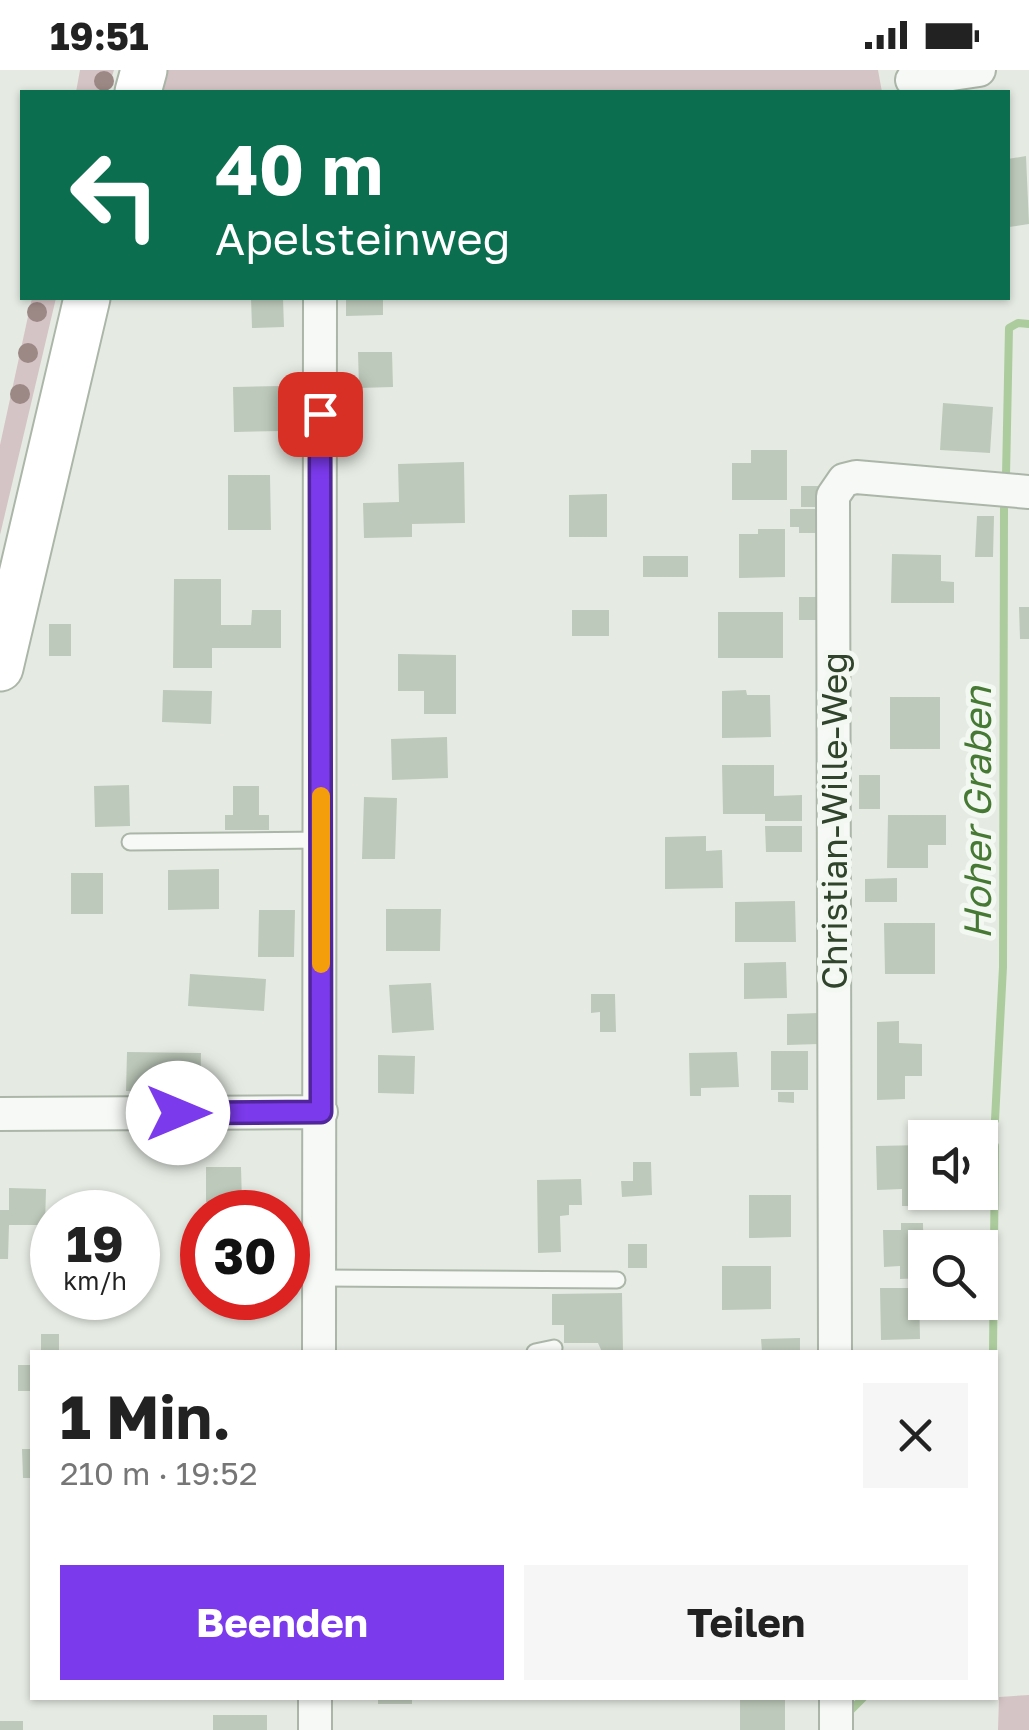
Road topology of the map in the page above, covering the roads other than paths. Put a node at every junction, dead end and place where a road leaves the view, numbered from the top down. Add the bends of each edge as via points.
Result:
1 (979, 70) edge
2 (912, 80) dead end
3 (88, 300) edge
4 (320, 300) edge
5 (1029, 492) edge
6 (0, 668) edge
7 (321, 840) junction
8 (130, 842) dead end
9 (321, 1112) junction
10 (0, 1114) edge
11 (320, 1278) junction
12 (617, 1280) dead end
13 (554, 1348) dead end
14 (322, 1350) edge
15 (544, 1350) edge
16 (835, 1350) edge
17 (315, 1700) edge
18 (836, 1700) edge
19 (314, 1730) edge
20 (836, 1730) edge

1 - 2 street
3 - 6 main road
4 - 7 street
5 - 16 street, Christian-Wille-Weg via 856,477 844,480 833,496
7 - 8 lane
7 - 9 street
9 - 10 street
9 - 11 street
11 - 12 lane
11 - 14 street
13 - 15 lane
17 - 19 street
18 - 20 street

